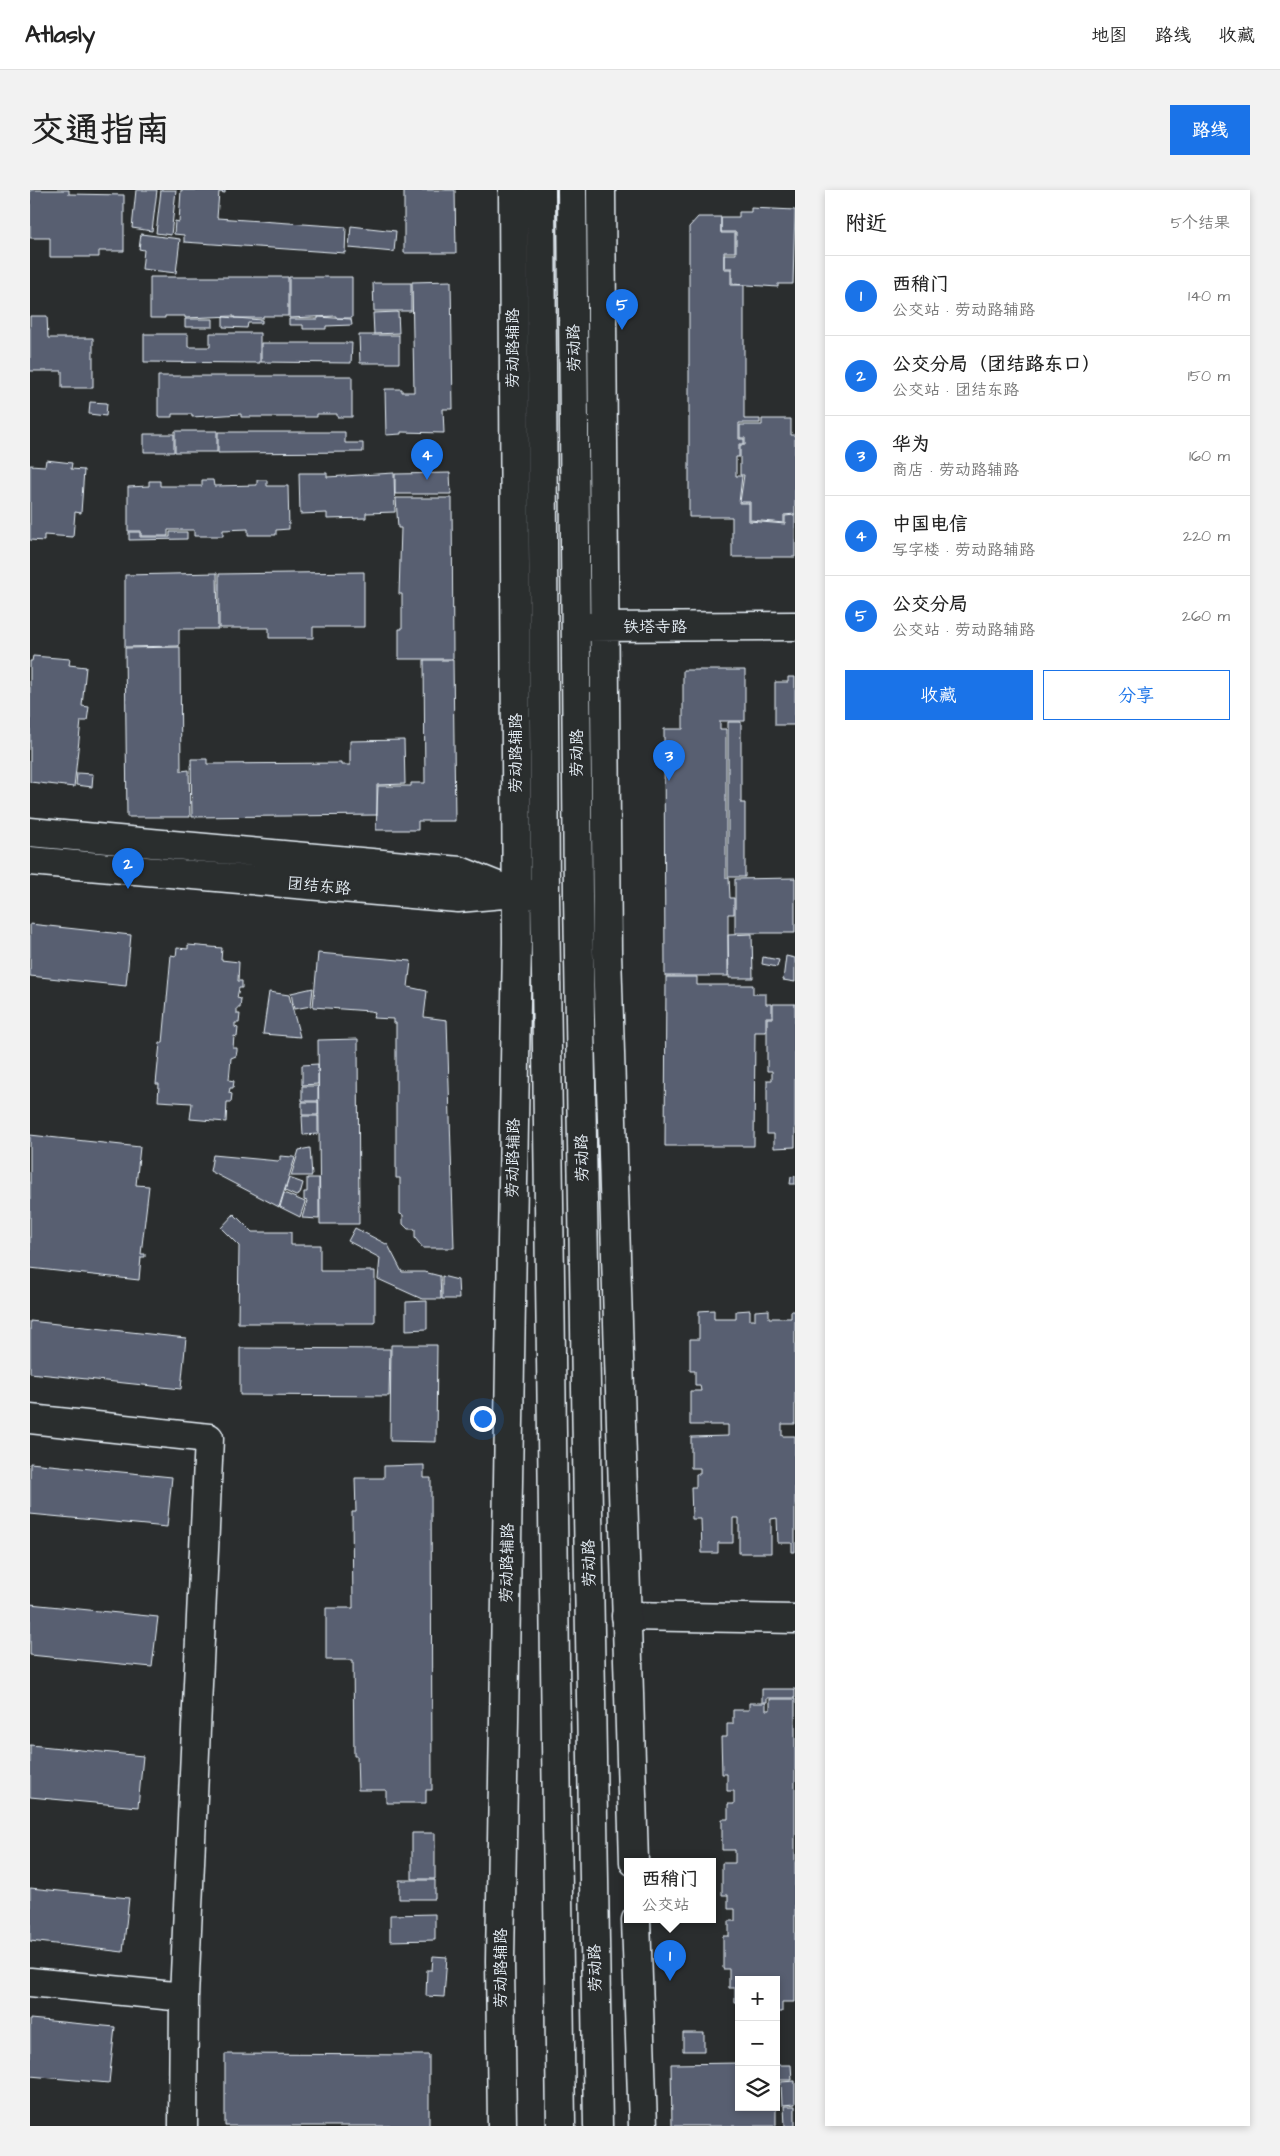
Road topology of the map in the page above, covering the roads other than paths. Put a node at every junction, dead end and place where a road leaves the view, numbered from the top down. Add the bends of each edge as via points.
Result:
1 (513, 190) edge
2 (541, 190) edge
3 (572, 190) edge
4 (600, 190) edge
5 (795, 626) edge
6 (515, 627) junction
7 (544, 627) junction
8 (576, 627) junction
9 (605, 627) junction
10 (30, 832) edge
11 (30, 861) edge
12 (516, 893) junction
13 (545, 895) junction
14 (578, 896) junction
15 (608, 897) junction
16 (30, 1419) edge
17 (626, 1616) junction
18 (795, 1619) edge
19 (634, 1858) edge
20 (636, 1923) edge
21 (30, 1982) edge
22 (184, 1997) junction
23 (183, 2126) edge
24 (502, 2126) edge
25 (561, 2126) edge
26 (598, 2126) edge
27 (643, 2126) edge

1 - 6 street, 劳动路辅路
2 - 7 street, 劳动路
3 - 8 street, 劳动路
4 - 9 street
5 - 9 street, 铁塔寺路
6 - 7 street, 铁塔寺路
6 - 12 street, 劳动路辅路
7 - 8 street, 铁塔寺路
7 - 13 street, 劳动路
8 - 9 street, 铁塔寺路
8 - 14 street, 劳动路
9 - 15 street
10 - 12 street via 460,870
11 - 12 street, 团结东路 via 458,898
12 - 13 street, 团结东路
12 - 24 street, 劳动路辅路 via 500,1962
13 - 14 street, 团结东路
13 - 25 street, 劳动路
14 - 15 street, 团结东路
14 - 26 street, 劳动路
15 - 17 street
16 - 22 street via 209,1438
17 - 18 street
17 - 19 street
20 - 27 street
21 - 22 street
22 - 23 street

